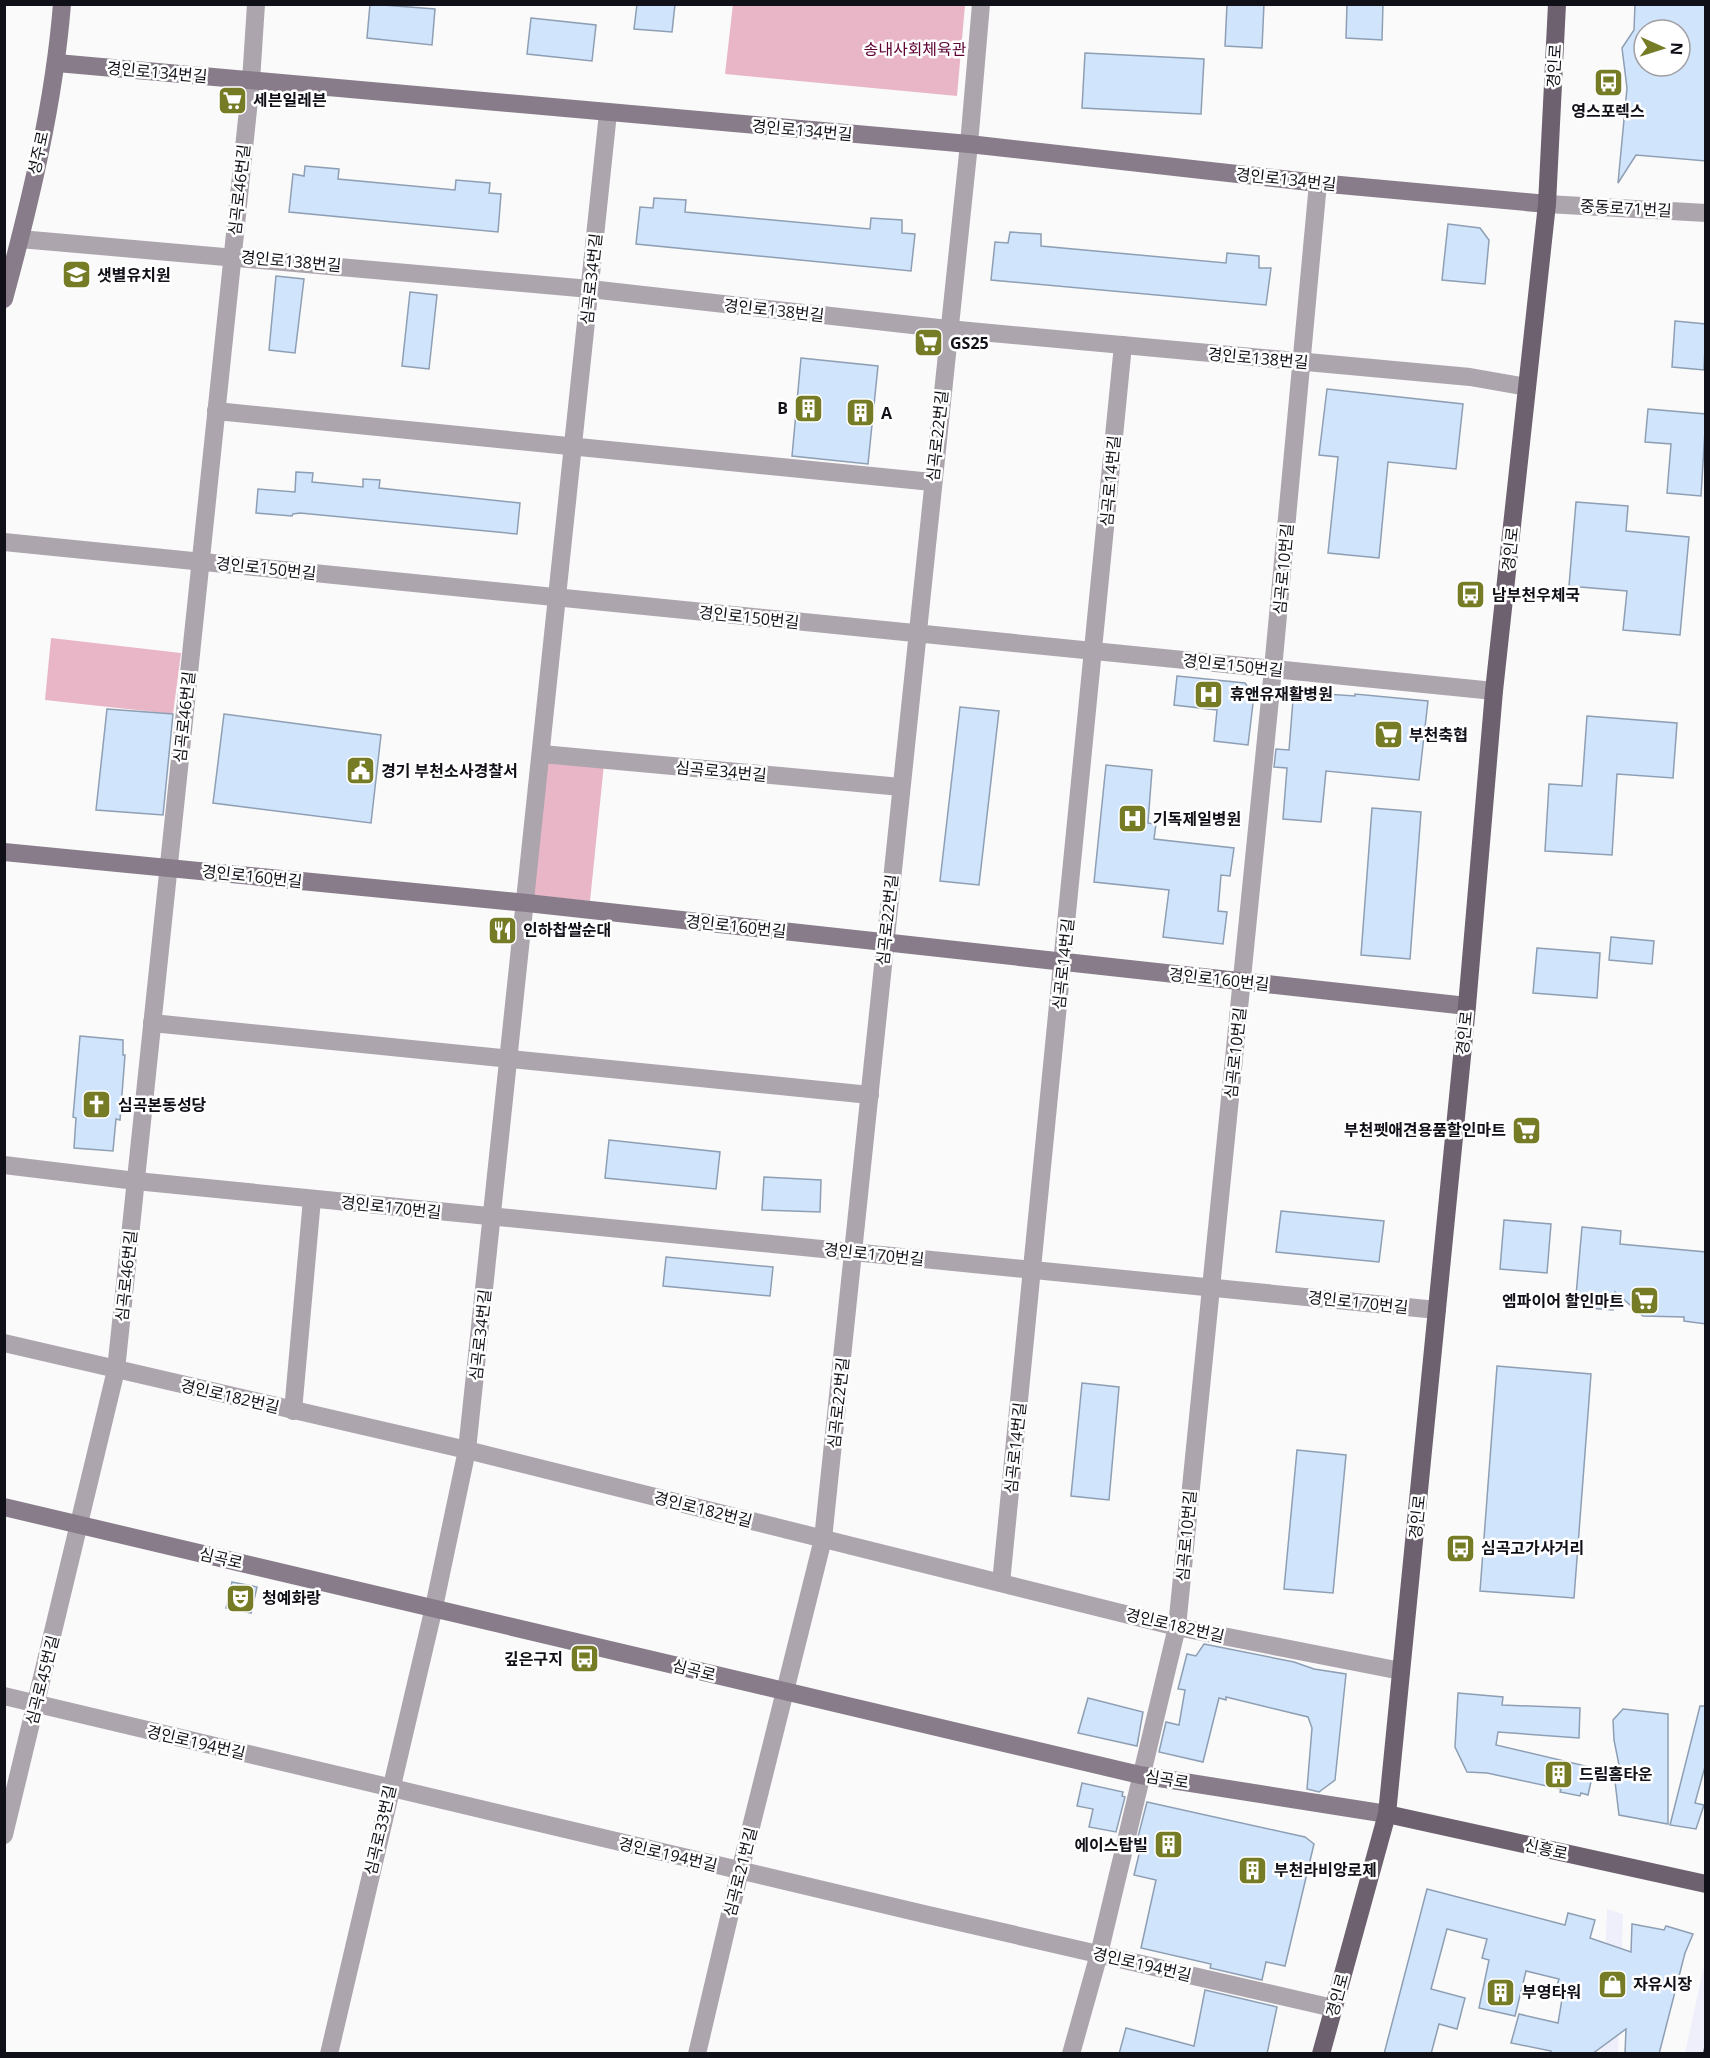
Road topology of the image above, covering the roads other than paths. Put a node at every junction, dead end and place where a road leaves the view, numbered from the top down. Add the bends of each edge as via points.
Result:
1 (62, 4) edge
2 (256, 4) edge
3 (981, 4) edge
4 (1557, 4) edge
5 (57, 63) junction
6 (251, 81) junction
7 (608, 113) junction
8 (969, 144) junction
9 (1318, 183) junction
10 (1546, 204) junction
11 (1706, 213) edge
12 (20, 239) junction
13 (232, 256) junction
14 (590, 289) junction
15 (4, 299) edge
16 (948, 329) junction
17 (1123, 345) junction
18 (1302, 362) junction
19 (1527, 387) junction
20 (216, 411) junction
21 (574, 445) junction
22 (932, 482) junction
23 (4, 542) edge
24 (200, 562) junction
25 (558, 598) junction
26 (917, 633) junction
27 (1094, 651) junction
28 (1273, 669) junction
29 (1494, 690) junction
30 (542, 754) junction
31 (901, 787) junction
32 (4, 852) edge
33 (168, 868) junction
34 (527, 903) junction
35 (885, 942) junction
36 (1063, 962) junction
37 (1242, 981) junction
38 (1467, 1006) junction
39 (152, 1023) junction
40 (510, 1060) junction
41 (870, 1095) junction
42 (4, 1166) edge
43 (136, 1181) junction
44 (312, 1199) junction
45 (493, 1217) junction
46 (854, 1252) junction
47 (1033, 1270) junction
48 (1210, 1287) junction
49 (1437, 1310) junction
50 (4, 1343) edge
51 (116, 1370) junction
52 (293, 1411) junction
53 (467, 1450) junction
54 (4, 1507) edge
55 (79, 1525) junction
56 (823, 1539) junction
57 (1001, 1583) junction
58 (434, 1607) junction
59 (1177, 1627) junction
60 (1401, 1671) junction
61 (787, 1692) junction
62 (4, 1696) edge
63 (36, 1703) junction
64 (1140, 1775) junction
65 (390, 1788) junction
66 (1387, 1814) junction
67 (4, 1835) edge
68 (740, 1870) junction
69 (1706, 1884) edge
70 (1099, 1954) junction
71 (1333, 2008) junction
72 (329, 2054) edge
73 (697, 2054) edge
74 (1071, 2054) edge
75 (1321, 2054) edge

1 - 5 street, 성주로
2 - 6 street, 심곡로46번길
3 - 8 street, 심곡로22번길
4 - 10 main road, 경인로
5 - 6 street, 경인로134번길
5 - 12 street, 성주로
6 - 7 street, 경인로134번길
6 - 13 street, 심곡로46번길
7 - 8 street, 경인로134번길
7 - 14 street, 심곡로34번길
8 - 9 street, 경인로134번길
8 - 16 street, 심곡로22번길
9 - 10 street, 경인로134번길
9 - 18 street, 심곡로10번길
10 - 11 street, 중동로71번길
10 - 19 main road, 경인로
12 - 13 street, 경인로138번길
12 - 15 street, 성주로
13 - 14 street, 경인로138번길
13 - 20 street, 심곡로46번길
14 - 16 street, 경인로138번길
14 - 21 street, 심곡로34번길
16 - 17 street, 경인로138번길
16 - 22 street, 심곡로22번길
17 - 18 street, 경인로138번길
17 - 27 street, 심곡로14번길
18 - 19 street, 경인로138번길 via 1470,377
18 - 28 street, 심곡로10번길
19 - 29 main road, 경인로
20 - 21 street
20 - 24 street, 심곡로46번길
21 - 22 street
21 - 25 street, 심곡로34번길
22 - 26 street, 심곡로22번길
23 - 24 street, 경인로150번길
24 - 25 street, 경인로150번길
24 - 33 street, 심곡로46번길
25 - 26 street, 경인로150번길
25 - 30 street, 심곡로34번길
26 - 27 street, 경인로150번길
26 - 31 street, 심곡로22번길
27 - 28 street, 경인로150번길
27 - 36 street, 심곡로14번길
28 - 29 street, 경인로150번길
28 - 37 street, 심곡로10번길
29 - 38 main road, 경인로
30 - 31 street, 심곡로34번길
30 - 34 street, 심곡로34번길
31 - 35 street, 심곡로22번길
32 - 33 street, 경인로160번길
33 - 34 street, 경인로160번길
33 - 39 street, 심곡로46번길
34 - 35 street, 경인로160번길
34 - 40 street, 심곡로34번길
35 - 36 street, 경인로160번길
35 - 41 street, 심곡로22번길
36 - 37 street, 경인로160번길
36 - 47 street, 심곡로14번길
37 - 38 street, 경인로160번길
37 - 48 street, 심곡로10번길
38 - 49 main road, 경인로
39 - 40 street
39 - 43 street, 심곡로46번길
40 - 41 street
40 - 45 street, 심곡로34번길
41 - 46 street, 심곡로22번길
42 - 43 street, 경인로170번길
43 - 44 street, 경인로170번길
43 - 51 street, 심곡로46번길
44 - 45 street, 경인로170번길
44 - 52 street
45 - 46 street, 경인로170번길
45 - 53 street, 심곡로34번길
46 - 47 street, 경인로170번길
46 - 56 street, 심곡로22번길
47 - 48 street, 경인로170번길
47 - 57 street, 심곡로14번길
48 - 49 street, 경인로170번길
48 - 59 street, 심곡로10번길
49 - 60 main road, 경인로
50 - 51 street, 경인로182번길
51 - 52 street, 경인로182번길
51 - 55 street, 심곡로46번길
52 - 53 street, 경인로182번길
53 - 56 street, 경인로182번길
53 - 58 street, 심곡로34번길
54 - 55 street, 심곡로
55 - 58 street, 심곡로
55 - 63 street, 심곡로45번길
56 - 57 street, 경인로182번길
56 - 61 street, 심곡로22번길
57 - 59 street, 경인로182번길
58 - 61 street, 심곡로
58 - 65 street, 심곡로33번길
59 - 60 street, 경인로182번길
59 - 64 street, 심곡로10번길
60 - 66 main road, 경인로
61 - 64 street, 심곡로
61 - 68 street, 심곡로21번길
62 - 63 street, 경인로194번길
63 - 65 street, 경인로194번길
63 - 67 street, 심곡로45번길
64 - 66 street, 심곡로
64 - 70 street, 심곡로10번길
65 - 68 street, 경인로194번길
65 - 72 street, 심곡로33번길
66 - 69 main road, 신흥로
66 - 71 main road, 경인로
68 - 70 street, 경인로194번길
68 - 73 street, 심곡로21번길
70 - 71 street, 경인로194번길
70 - 74 street, 심곡로10번길
71 - 75 main road, 경인로

